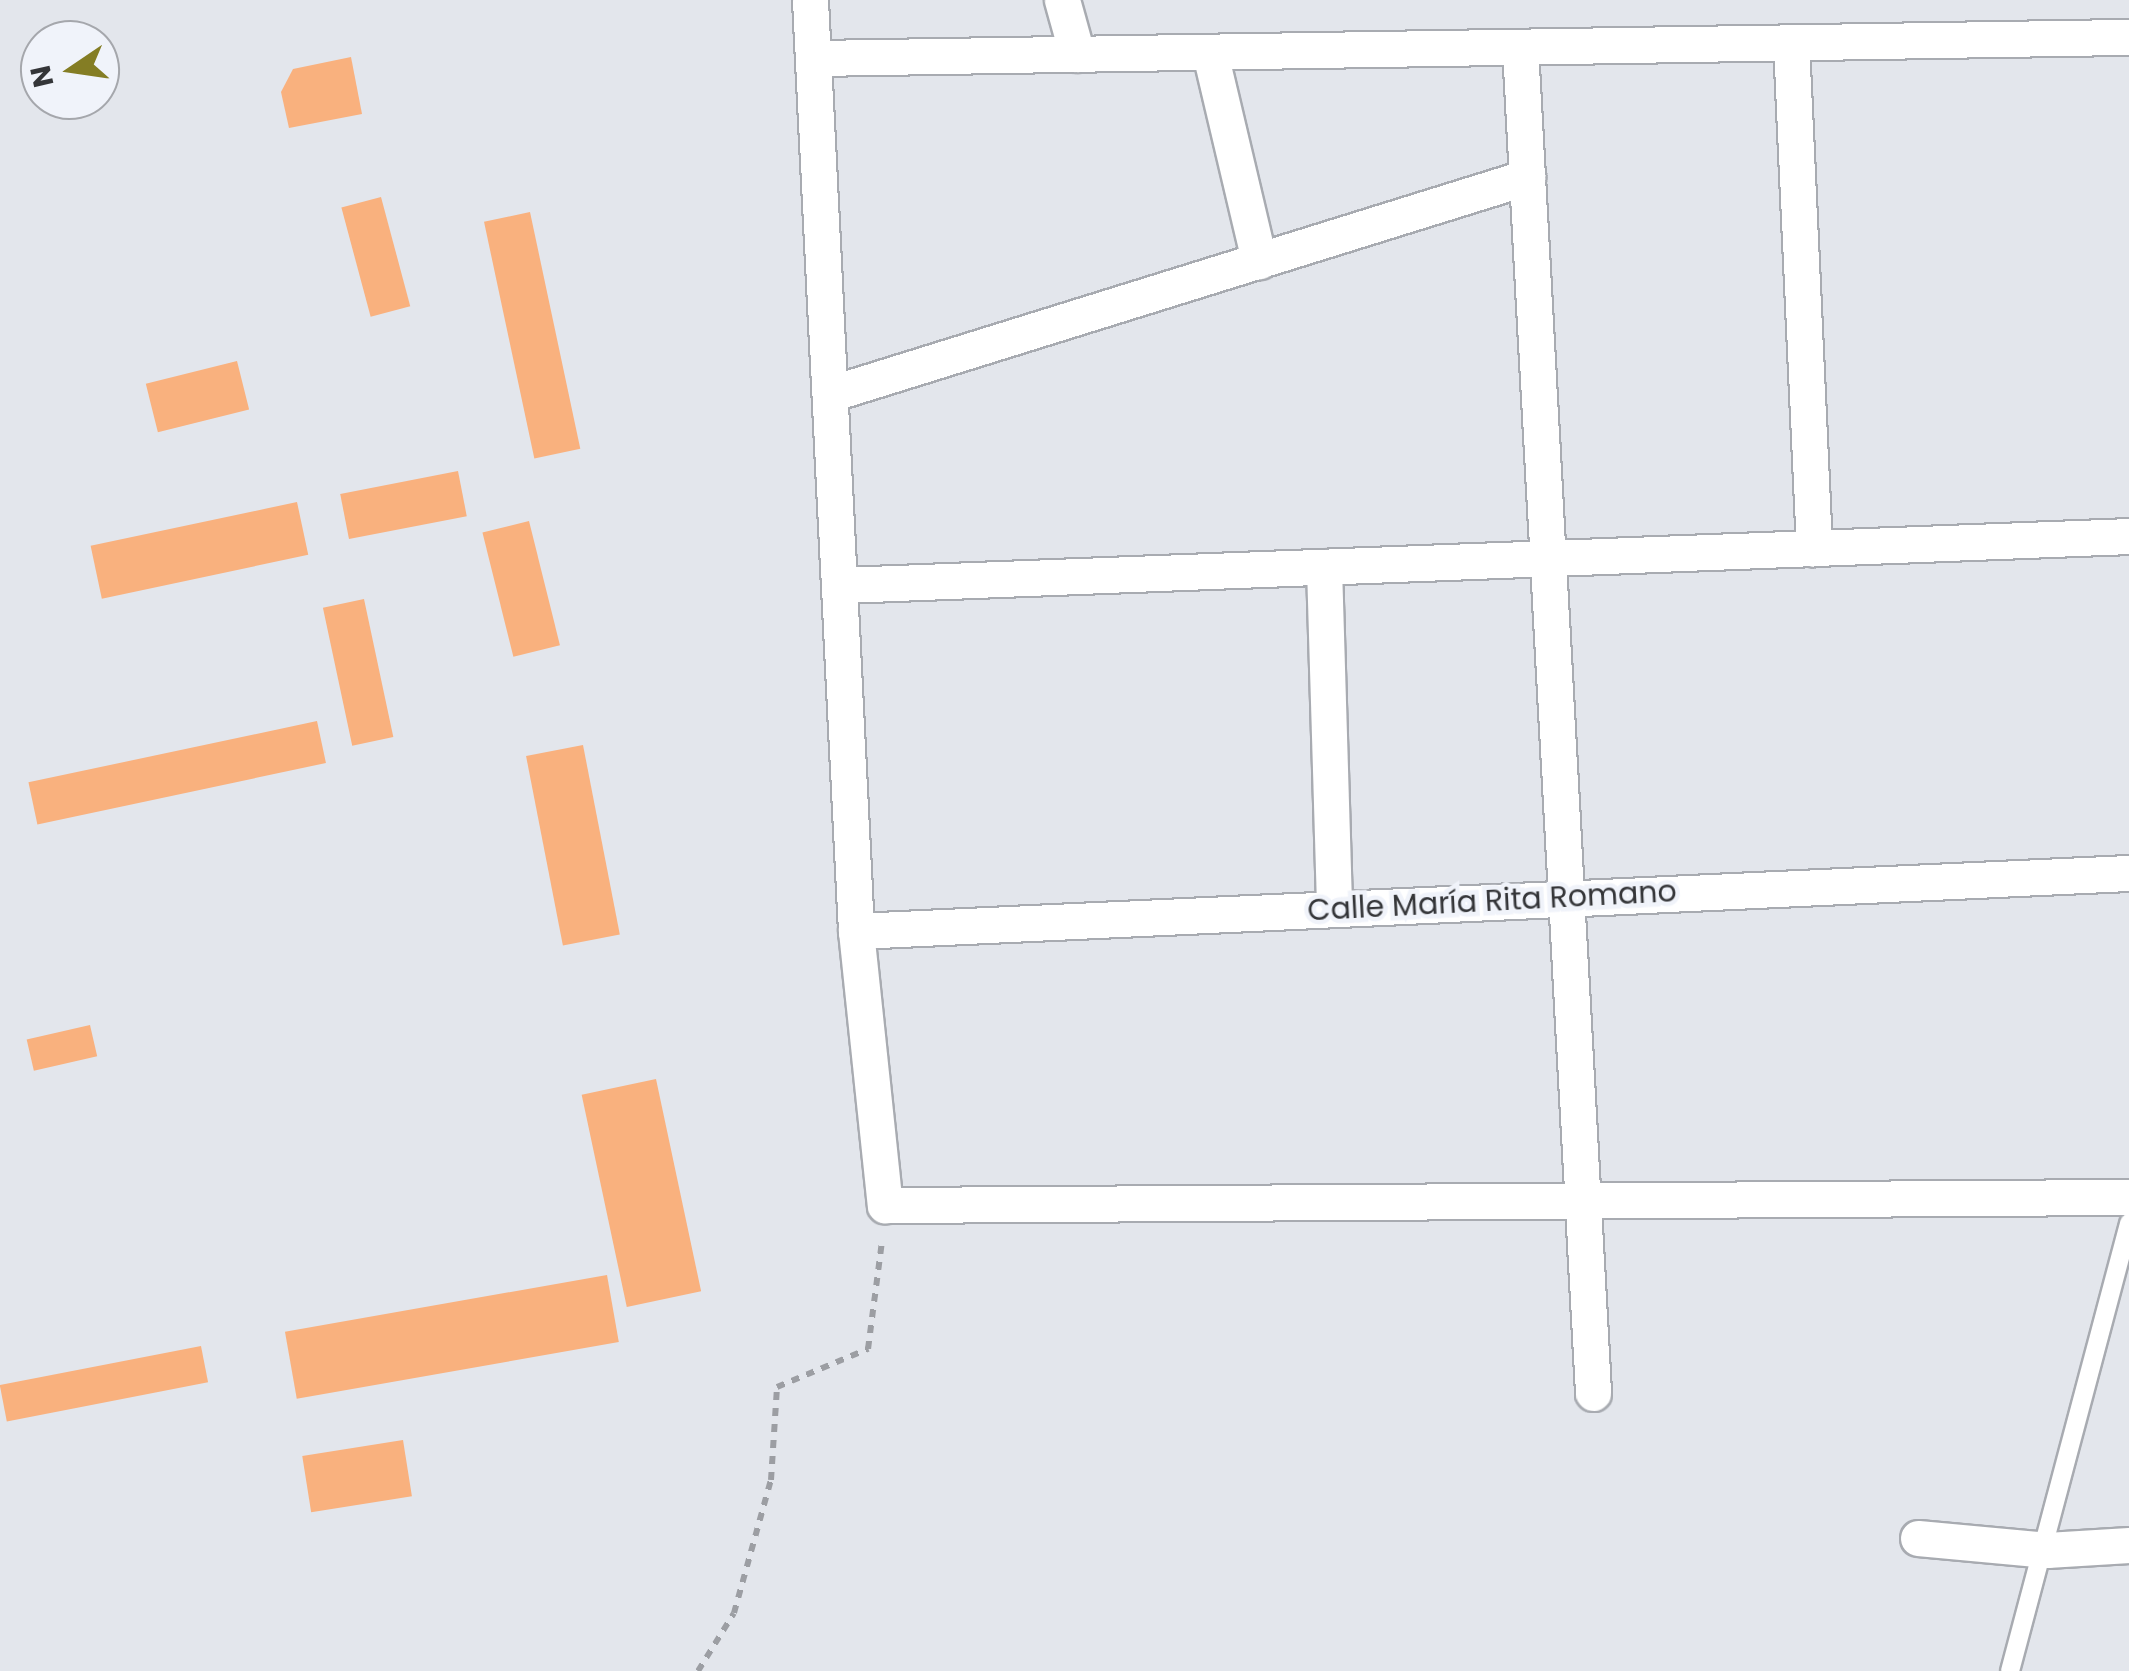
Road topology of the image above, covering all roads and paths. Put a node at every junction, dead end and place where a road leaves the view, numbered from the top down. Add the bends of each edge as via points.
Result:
1 (810, 0) edge
2 (1062, 0) edge
3 (2129, 37) edge
4 (1791, 43) junction
5 (1520, 48) junction
6 (1210, 53) junction
7 (1077, 54) junction
8 (814, 58) junction
9 (1527, 177) junction
10 (1259, 260) junction
11 (836, 392) junction
12 (2129, 536) edge
13 (1814, 548) junction
14 (1548, 558) junction
15 (1324, 567) junction
16 (843, 584) junction
17 (2129, 873) edge
18 (1566, 897) junction
19 (1334, 908) junction
20 (856, 932) junction
21 (2129, 1196) edge
22 (1581, 1200) junction
23 (885, 1204) junction
24 (2129, 1224) edge
25 (1593, 1393) dead end
26 (1918, 1538) dead end
27 (2129, 1544) edge
28 (2042, 1550) junction
29 (698, 1671) edge
30 (2010, 1671) edge

1 - 8 street
2 - 7 street
3 - 4 street
4 - 5 street
4 - 13 street
5 - 6 street
5 - 9 street
6 - 7 street
6 - 10 street
7 - 8 street
8 - 11 street
9 - 10 street
9 - 14 street
10 - 11 street
11 - 16 street
12 - 13 street
13 - 14 street
14 - 15 street
14 - 18 street
15 - 16 street
15 - 19 street
16 - 20 street
17 - 18 street, Calle María Rita Romano
18 - 19 street, Calle María Rita Romano
18 - 22 street
19 - 20 street, Calle María Rita Romano
20 - 23 street
21 - 22 street
22 - 23 street
22 - 25 street
23 - 29 path via 868,1349 777,1386 771,1480 734,1613
24 - 28 lane
26 - 28 street
27 - 28 street
28 - 30 lane

